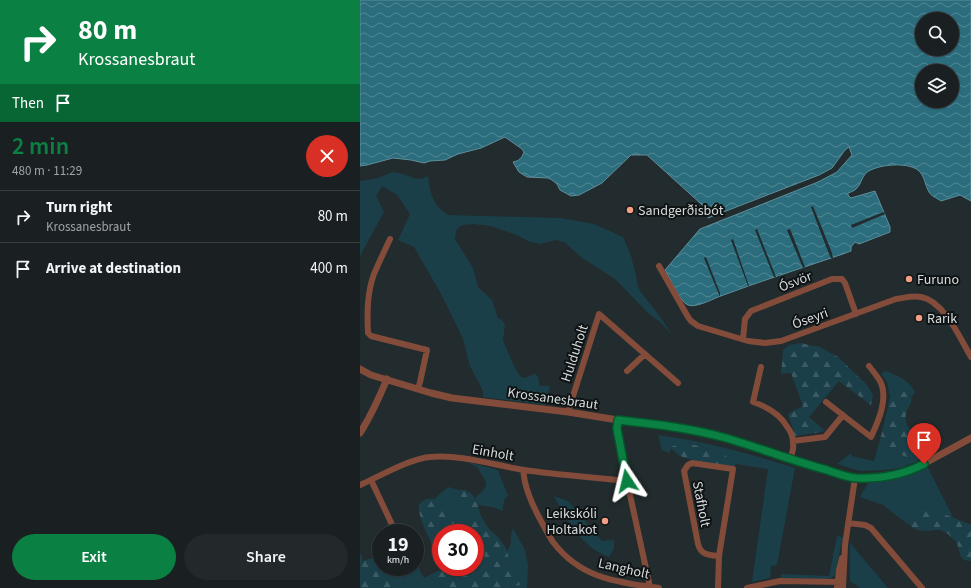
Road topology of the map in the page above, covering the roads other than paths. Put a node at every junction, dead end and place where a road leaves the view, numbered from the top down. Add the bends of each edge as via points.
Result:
1 (390, 239) dead end
2 (659, 266) dead end
3 (856, 314) junction
4 (743, 339) junction
5 (645, 354) junction
6 (971, 357) edge
7 (869, 366) dead end
8 (761, 367) dead end
9 (360, 369) edge
10 (627, 371) dead end
11 (387, 379) junction
12 (678, 383) dead end
13 (418, 389) junction
14 (826, 402) dead end
15 (568, 412) junction
16 (843, 415) junction
17 (618, 420) junction
18 (360, 433) edge
19 (971, 438) edge
20 (793, 441) junction
21 (790, 459) junction
22 (524, 470) junction
23 (855, 478) junction
24 (371, 480) junction
25 (627, 481) junction
26 (360, 485) edge
27 (848, 523) junction
28 (392, 524) edge
29 (719, 556) junction
30 (840, 585) edge
31 (650, 587) junction
32 (659, 588) edge
33 (718, 588) edge
34 (747, 588) edge
35 (922, 588) edge

1 - 13 street via 374,274 367,305 368,333 371,336 427,350
2 - 4 street, Óseyri via 691,321 698,326
3 - 4 street, Óseyri via 781,341 765,343
3 - 4 street, Ósvör via 845,283 842,279 832,280 751,311 745,319
3 - 6 street, Óseyri via 896,299 921,297 930,300 950,320
5 - 10 street
5 - 12 street, Hulduholt
5 - 15 street, Hulduholt via 599,314
7 - 16 street via 883,387 879,420 871,437
8 - 20 street via 753,402 778,414 790,431
9 - 11 street, Krossanesbraut
11 - 13 street, Krossanesbraut
11 - 18 street
13 - 15 street, Krossanesbraut via 452,398
14 - 16 street
15 - 17 street, Krossanesbraut
16 - 20 street via 824,437
17 - 21 street, Krossanesbraut via 699,431
17 - 25 street via 617,429
19 - 23 street, Krossanesbraut via 916,468 881,477
20 - 21 street
21 - 23 street, Krossanesbraut
22 - 24 street, Einholt via 451,457 429,457
22 - 25 street, Einholt
22 - 31 street, Langholt via 525,482 537,512 553,542 570,560 583,570 596,575
23 - 27 street
24 - 26 street, Einholt
24 - 28 street
25 - 31 street
27 - 30 street
27 - 35 street via 871,528
29 - 29 street, Stafholt via 733,469 692,463 684,471 699,548 702,552
29 - 33 street
30 - 34 street via 780,581
31 - 32 street, Langholt

